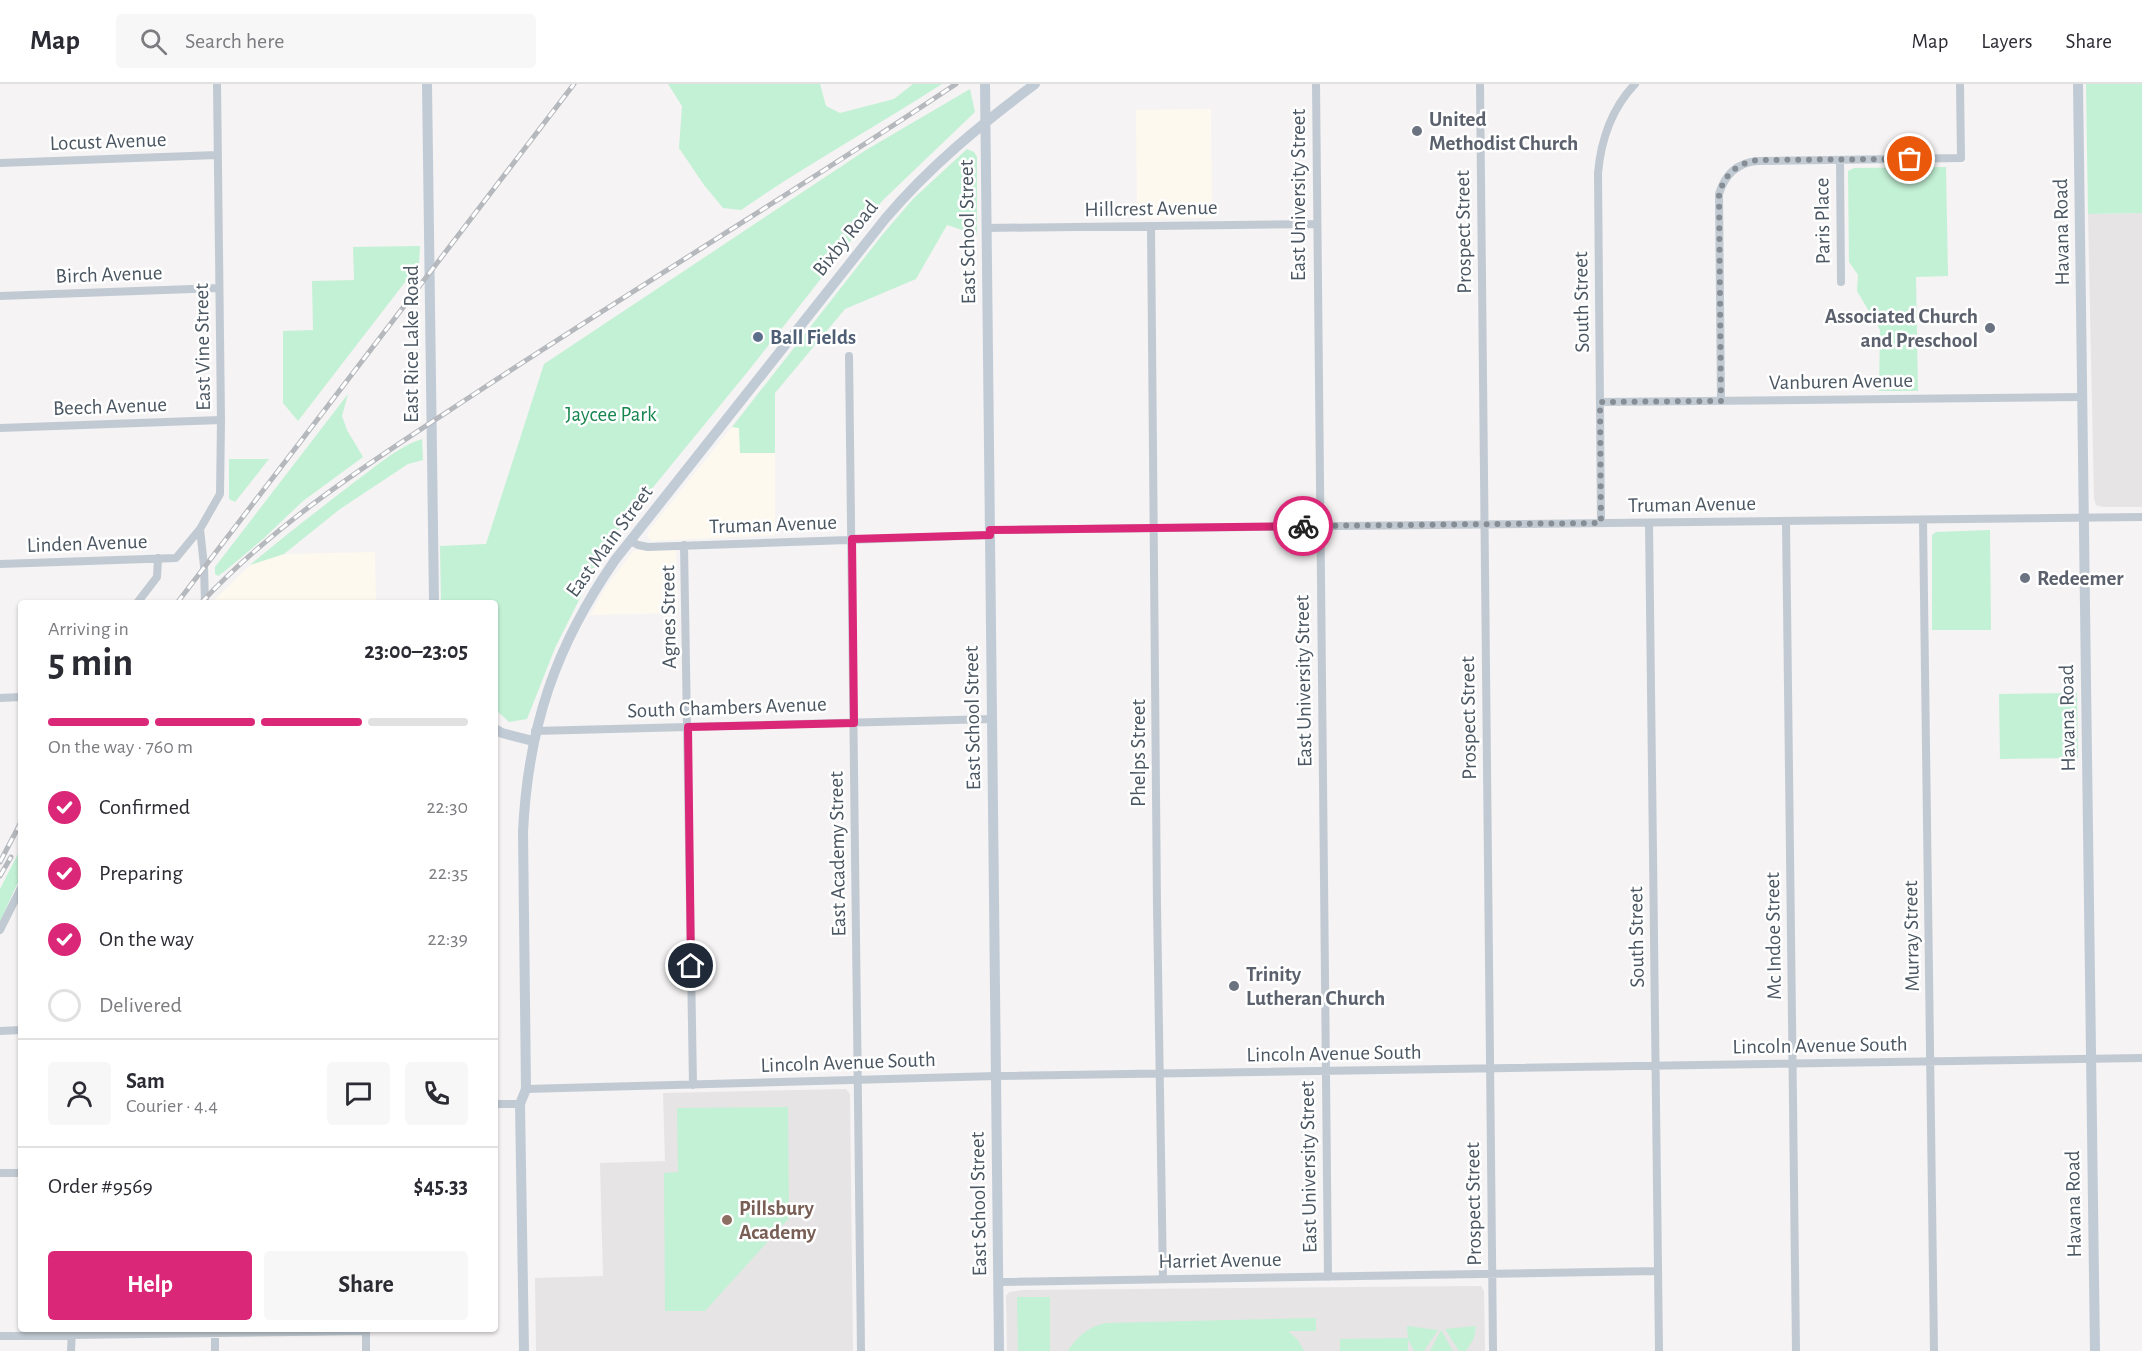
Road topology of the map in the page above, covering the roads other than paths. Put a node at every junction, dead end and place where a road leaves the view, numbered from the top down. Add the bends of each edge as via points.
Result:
1 (217, 84) edge
2 (427, 84) edge
3 (985, 84) edge
4 (1035, 84) edge
5 (1316, 84) edge
6 (1480, 84) edge
7 (1960, 84) edge
8 (2078, 84) edge
9 (1631, 85) edge
10 (985, 122) junction
11 (217, 156) junction
12 (1840, 160) junction
13 (0, 163) edge
14 (1316, 224) junction
15 (1151, 226) junction
16 (986, 228) junction
17 (1841, 282) dead end
18 (219, 288) junction
19 (0, 296) edge
20 (849, 356) dead end
21 (2082, 397) junction
22 (1721, 401) junction
23 (1600, 402) junction
24 (221, 420) junction
25 (0, 428) edge
26 (710, 441) joint
27 (2142, 517) edge
28 (2084, 518) junction
29 (1923, 520) junction
30 (1786, 521) junction
31 (1601, 523) junction
32 (1649, 523) junction
33 (1484, 524) junction
34 (1319, 526) junction
35 (1154, 528) junction
36 (200, 529) junction
37 (990, 532) junction
38 (852, 539) junction
39 (630, 541) junction
40 (684, 546) junction
41 (158, 558) junction
42 (176, 558) joint
43 (0, 564) edge
44 (139, 600) edge
45 (205, 600) edge
46 (434, 600) edge
47 (18, 697) edge
48 (0, 698) edge
49 (992, 719) junction
50 (854, 723) junction
51 (688, 727) junction
52 (498, 731) edge
53 (534, 736) junction
54 (18, 894) edge
55 (0, 930) edge
56 (18, 1030) edge
57 (0, 1031) edge
58 (2142, 1058) edge
59 (2091, 1059) junction
60 (1930, 1061) junction
61 (1793, 1064) junction
62 (1656, 1066) junction
63 (1490, 1068) junction
64 (1325, 1071) junction
65 (1161, 1073) junction
66 (996, 1076) junction
67 (858, 1080) junction
68 (693, 1084) junction
69 (526, 1089) junction
70 (498, 1104) edge
71 (519, 1104) junction
72 (0, 1173) edge
73 (18, 1173) edge
74 (1658, 1271) junction
75 (1492, 1274) junction
76 (1328, 1277) junction
77 (1163, 1279) junction
78 (998, 1282) junction
79 (72, 1332) edge
80 (215, 1332) edge
81 (366, 1332) edge
82 (0, 1336) edge
83 (71, 1351) edge
84 (215, 1351) edge
85 (366, 1351) edge
86 (524, 1351) edge
87 (861, 1351) edge
88 (999, 1351) edge
89 (1493, 1351) edge
90 (1659, 1351) edge
91 (1796, 1351) edge
92 (1934, 1351) edge
93 (2095, 1351) edge

1 - 11 street, East Vine Street
2 - 46 street, East Rice Lake Road
3 - 10 street, East School Street
4 - 10 street, Bixby Road
5 - 14 street, East University Street
6 - 33 street, Prospect Street
7 - 12 street via 1961,158
8 - 21 street, Havana Road
9 - 23 street, South Street via 1609,123 1599,159
10 - 16 street, East School Street
10 - 26 street, Bixby Road via 897,204
11 - 13 street, Locust Avenue
11 - 18 street, East Vine Street
12 - 17 street, Paris Place
12 - 22 street via 1749,162 1733,170 1722,185
14 - 15 street, Hillcrest Avenue
14 - 34 street, East University Street
15 - 16 street, Hillcrest Avenue
15 - 35 street, Phelps Street
16 - 37 street, East School Street
18 - 19 street, Birch Avenue
18 - 24 street, East Vine Street
20 - 38 street, East Academy Street
21 - 22 street, Vanburen Avenue
21 - 28 street, Havana Road
22 - 23 street, Vanburen Avenue
23 - 31 street, South Street
24 - 25 street, Beech Avenue
24 - 36 street, East Vine Street via 220,494
26 - 39 street, East Main Street
27 - 28 street, Truman Avenue
28 - 29 street, Truman Avenue
28 - 59 street, Havana Road
29 - 30 street, Truman Avenue
29 - 60 street, Murray Street
30 - 32 street, Truman Avenue
30 - 61 street, Mc Indoe Street
31 - 32 street, Truman Avenue
31 - 33 street, Truman Avenue
32 - 62 street, South Street
33 - 34 street, Truman Avenue
33 - 63 street, Prospect Street
34 - 35 street, Truman Avenue
34 - 64 street, East University Street
35 - 37 street, Truman Avenue
35 - 65 street, Phelps Street
36 - 42 street, East Vine Street
36 - 45 street
37 - 38 street, Truman Avenue
37 - 49 street, East School Street
38 - 40 street, Truman Avenue
38 - 50 street, East Academy Street
39 - 40 street, Truman Avenue via 648,547
39 - 53 street, East Main Street via 573,628
40 - 51 street, Agnes Street
41 - 42 street, Linden Avenue
41 - 43 street, Linden Avenue
41 - 44 street via 157,577
47 - 48 street
49 - 50 street, South Chambers Avenue
49 - 66 street, East School Street
50 - 51 street, South Chambers Avenue
50 - 67 street, East Academy Street
51 - 53 street, South Chambers Avenue
51 - 68 street, Agnes Street
52 - 53 street, South Chambers Avenue
53 - 69 street, East Main Street via 523,832
54 - 55 street
56 - 57 street
58 - 59 street, Lincoln Avenue South
59 - 60 street, Lincoln Avenue South
59 - 93 street, Havana Road
60 - 61 street, Lincoln Avenue South
60 - 92 street, Murray Street
61 - 62 street, Lincoln Avenue South
61 - 91 street, Mc Indoe Street
62 - 63 street, Lincoln Avenue South
62 - 74 street, South Street
63 - 64 street, Lincoln Avenue South
63 - 75 street, Prospect Street
64 - 65 street, Lincoln Avenue South
64 - 76 street, East University Street
65 - 66 street, Lincoln Avenue South
65 - 77 street, Phelps Street
66 - 67 street, Lincoln Avenue South
66 - 78 street, East School Street
67 - 68 street, Lincoln Avenue South
67 - 87 street, East Academy Street
68 - 69 street, Lincoln Avenue South
69 - 71 street, East Main Street
70 - 71 street
71 - 86 street, East Main Street
72 - 73 street
74 - 75 street, Harriet Avenue
74 - 90 street, South Street
75 - 76 street, Harriet Avenue
75 - 89 street, Prospect Street
76 - 77 street, Harriet Avenue
77 - 78 street, Harriet Avenue
78 - 88 street, East School Street
79 - 82 street
79 - 83 street
80 - 84 street
81 - 85 street

